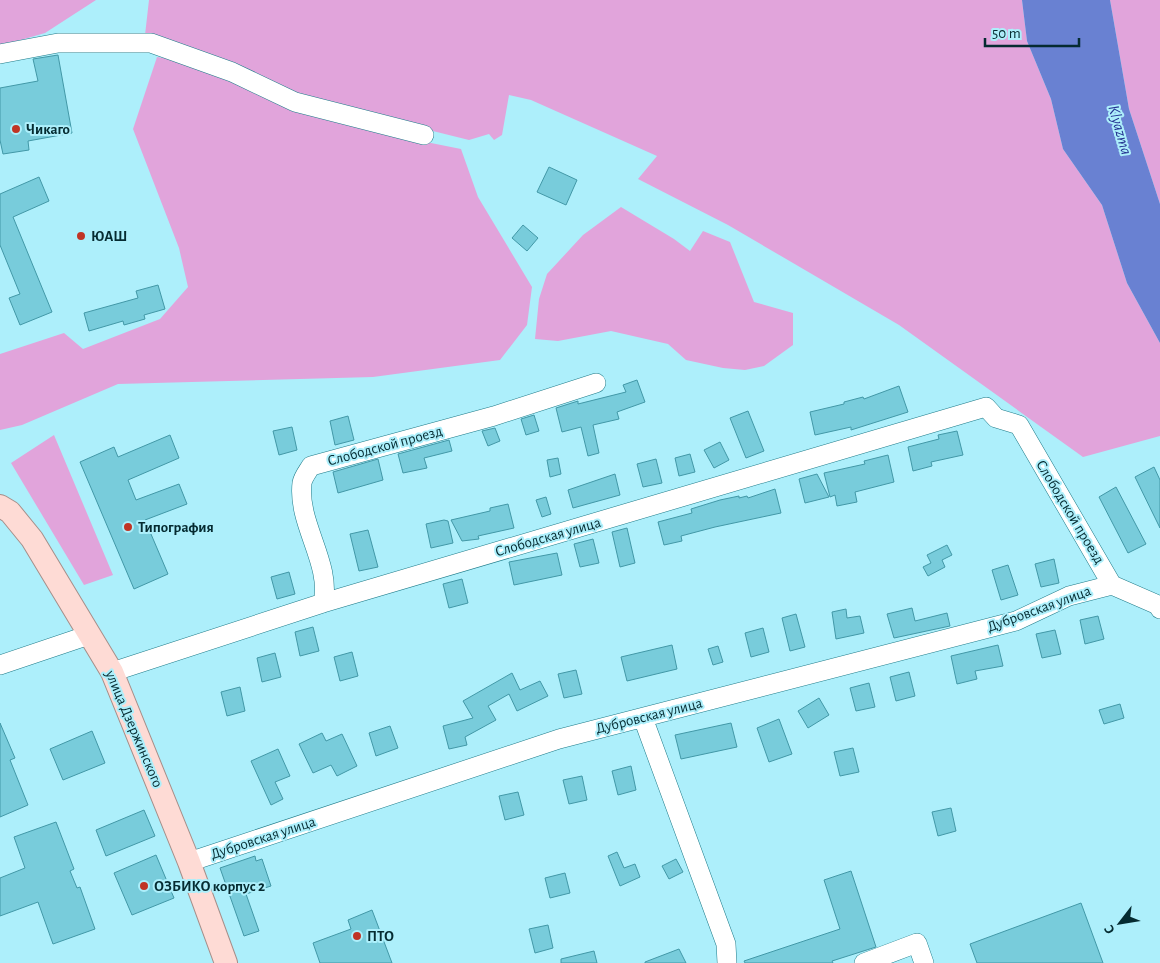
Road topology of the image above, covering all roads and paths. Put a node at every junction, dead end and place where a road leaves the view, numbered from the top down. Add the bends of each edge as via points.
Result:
1 (0, 54) edge
2 (424, 135) dead end
3 (596, 383) dead end
4 (986, 408) joint
5 (3, 504) edge
6 (1112, 585) junction
7 (323, 603) junction
8 (1160, 610) edge
9 (89, 634) junction
10 (0, 665) edge
11 (112, 672) junction
12 (643, 718) junction
13 (189, 862) junction
14 (226, 963) edge
15 (727, 963) edge
16 (864, 963) edge
17 (924, 963) edge

1 - 2 street via 58,43 151,44 232,72 295,102
3 - 7 street, Слободской проезд via 494,416 311,466 302,481 304,508 326,588
4 - 6 street, Слободской проезд via 996,418 1019,425
4 - 7 street, Слободская улица
5 - 9 main road, улица Дзержинского via 32,539
6 - 8 street via 1158,605
6 - 12 street, Дубровская улица via 1069,596 1016,621
7 - 11 street, Слободская улица
9 - 10 street
9 - 11 main road, улица Дзержинского
11 - 13 main road, улица Дзержинского
12 - 13 street, Дубровская улица via 559,739
12 - 15 street via 726,944
13 - 14 main road, улица Дзержинского
16 - 17 street via 917,944

